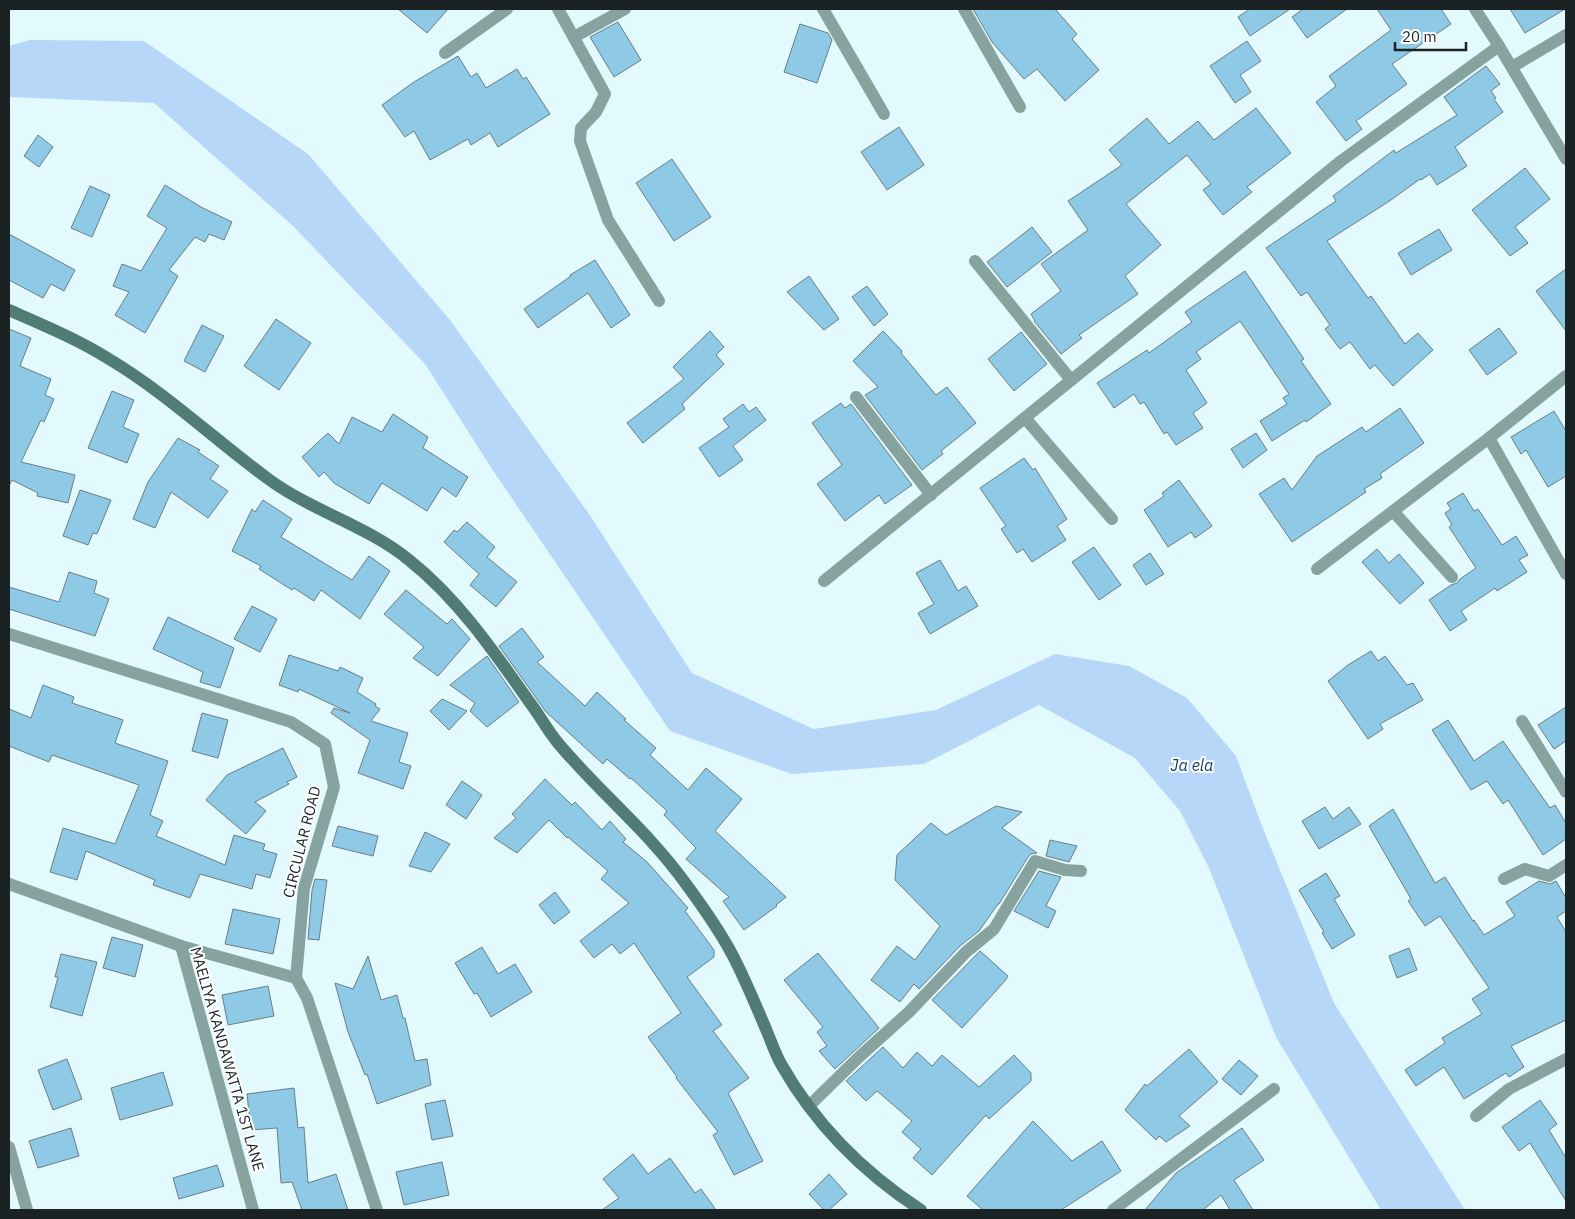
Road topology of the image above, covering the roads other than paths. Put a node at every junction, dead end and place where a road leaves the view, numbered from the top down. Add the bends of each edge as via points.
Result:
1 (507, 9) edge
2 (558, 9) edge
3 (625, 9) edge
4 (824, 9) edge
5 (964, 9) edge
6 (1475, 9) edge
7 (1566, 36) edge
8 (574, 37) junction
9 (1499, 46) junction
10 (445, 53) dead end
11 (1512, 67) junction
12 (1020, 106) dead end
13 (884, 114) dead end
14 (1566, 159) edge
15 (975, 261) dead end
16 (659, 301) dead end
17 (9, 310) edge
18 (1566, 376) edge
19 (1071, 380) junction
20 (856, 397) dead end
21 (1025, 418) junction
22 (1489, 438) junction
23 (931, 495) junction
24 (1393, 511) junction
25 (1112, 519) dead end
26 (1317, 569) dead end
27 (1566, 574) edge
28 (1452, 577) dead end
29 (824, 581) dead end
30 (9, 634) edge
31 (1522, 721) dead end
32 (1566, 792) edge
33 (1566, 865) edge
34 (1081, 871) dead end
35 (1504, 880) dead end
36 (9, 884) edge
37 (181, 946) junction
38 (296, 978) junction
39 (1566, 1059) edge
40 (1274, 1089) dead end
41 (809, 1106) junction
42 (1476, 1116) dead end
43 (9, 1147) edge
44 (27, 1210) edge
45 (253, 1210) edge
46 (377, 1210) edge
47 (921, 1210) edge
48 (1113, 1210) edge

1 - 10 street
2 - 8 street
3 - 8 street
4 - 13 street
5 - 12 street
6 - 9 street
7 - 11 street
8 - 16 street via 605,94 596,112 581,128 580,141 608,220
9 - 11 street
9 - 19 street via 1341,161
11 - 14 street
15 - 19 street
17 - 41 main road via 111,359 278,486 386,544 436,584 478,631 557,742 662,852 684,881 732,955 780,1062
18 - 22 street
19 - 21 street
20 - 23 street
21 - 23 street
21 - 25 street
22 - 24 street
22 - 27 street
23 - 29 street
24 - 26 street
24 - 28 street
30 - 38 street, CIRCULAR ROAD via 291,722 325,744 334,787 304,888
31 - 32 street
33 - 35 street via 1549,876 1525,869
34 - 41 street via 1035,861 994,929 966,952 909,1012
36 - 37 street, MAELIYA KANDAWATTA 1ST LANE
37 - 38 street
37 - 45 street, MAELIYA KANDAWATTA 1ST LANE
38 - 46 street via 307,998
39 - 42 street via 1509,1089
40 - 48 street
41 - 47 main road via 860,1164
43 - 44 street

